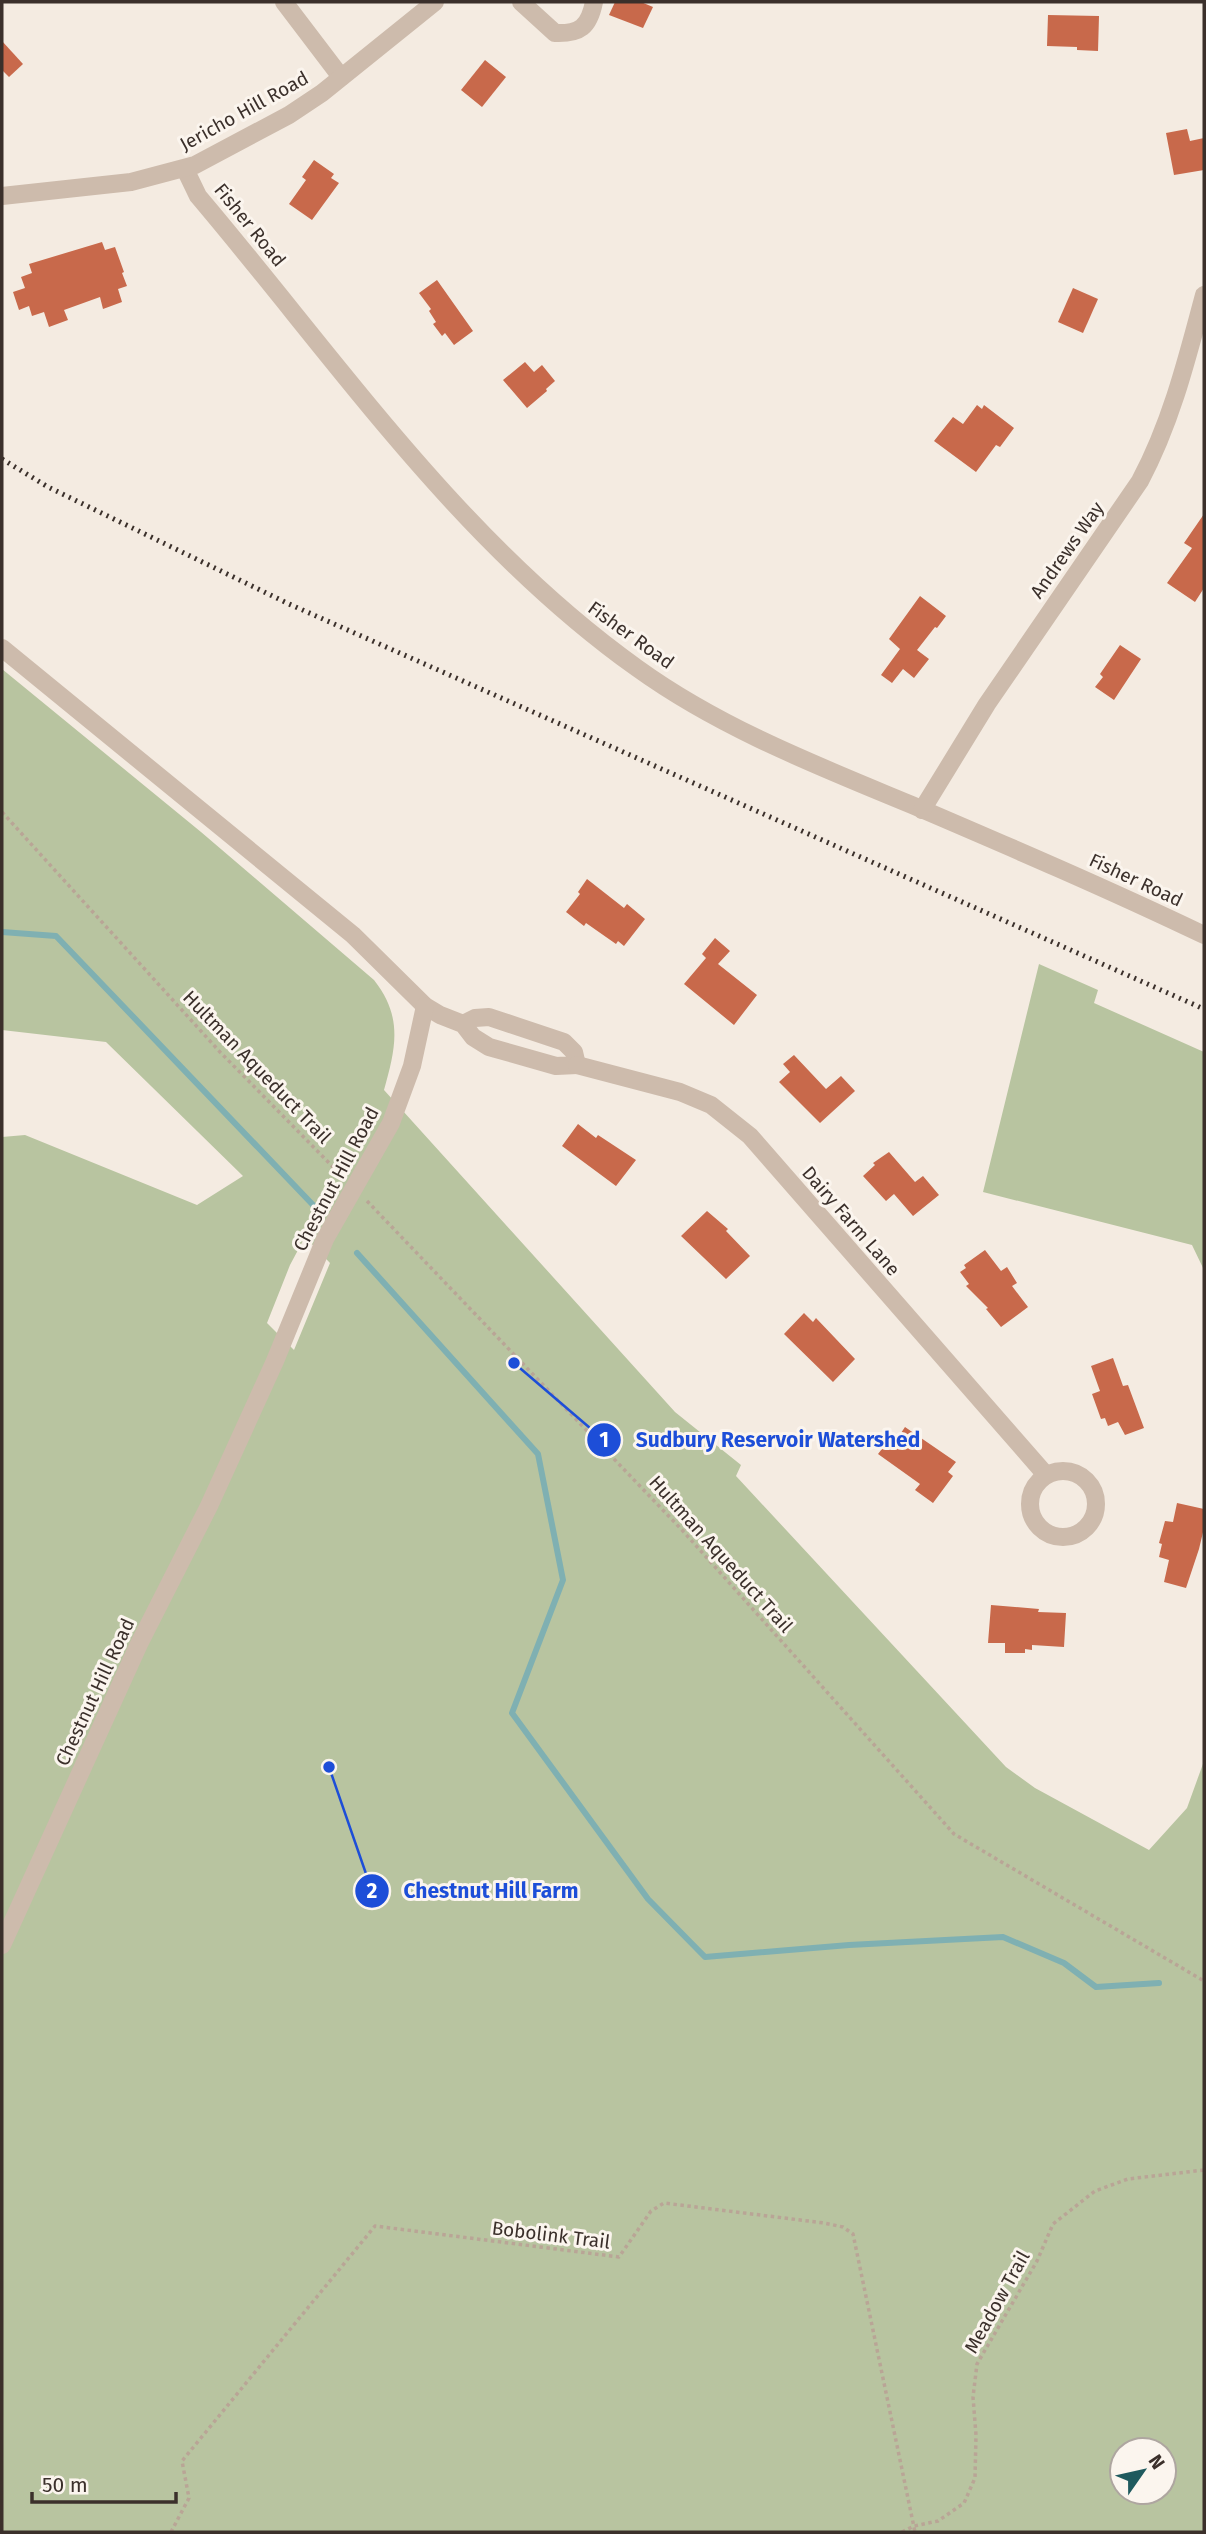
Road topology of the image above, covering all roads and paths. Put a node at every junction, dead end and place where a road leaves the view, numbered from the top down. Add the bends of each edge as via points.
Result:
1 (284, 2) edge
2 (435, 2) edge
3 (521, 2) edge
4 (594, 2) edge
5 (341, 77) junction
6 (185, 169) junction
7 (2, 196) edge
8 (1204, 295) edge
9 (2, 648) edge
10 (922, 810) junction
11 (2, 812) edge
12 (1204, 935) edge
13 (425, 1006) junction
14 (463, 1024) junction
15 (578, 1065) junction
16 (354, 1188) junction
17 (1046, 1475) dead end
18 (2, 1945) edge
19 (1204, 1982) edge
20 (1204, 2170) edge
21 (914, 2526) junction
22 (171, 2532) edge
23 (902, 2532) edge
24 (915, 2532) edge

1 - 5 street
2 - 5 street, Jericho Hill Road
3 - 4 street via 555,33 572,34 591,16
5 - 6 street, Jericho Hill Road via 289,115
6 - 7 street, Jericho Hill Road via 131,182
6 - 10 street, Fisher Road via 198,196 427,475 494,548 574,620 699,708 799,758
8 - 10 street, Andrews Way via 1174,402 1140,481 986,704
9 - 13 street via 353,935
10 - 12 street, Fisher Road
11 - 16 path, Hultman Aqueduct Trail via 220,1052
13 - 14 street, Dairy Farm Lane
13 - 16 street, Chestnut Hill Road via 412,1066 391,1123
14 - 15 street, Dairy Farm Lane via 489,1047 556,1066
14 - 15 street via 475,1017 489,1017 564,1042
15 - 17 street, Dairy Farm Lane via 680,1092 711,1105 750,1136
16 - 18 street, Chestnut Hill Road via 325,1239 275,1362 139,1644
16 - 19 path, Hultman Aqueduct Trail via 682,1530 954,1834
20 - 21 path, Meadow Trail via 1128,2179 1095,2192 1053,2224 1031,2273 977,2364 975,2478 964,2503 938,2521
21 - 22 path, Bobolink Trail via 853,2234 824,2223 664,2203 651,2211 619,2258 375,2226 182,2461 189,2498
21 - 23 path, Meadow Trail
21 - 24 path, Bobolink Trail

